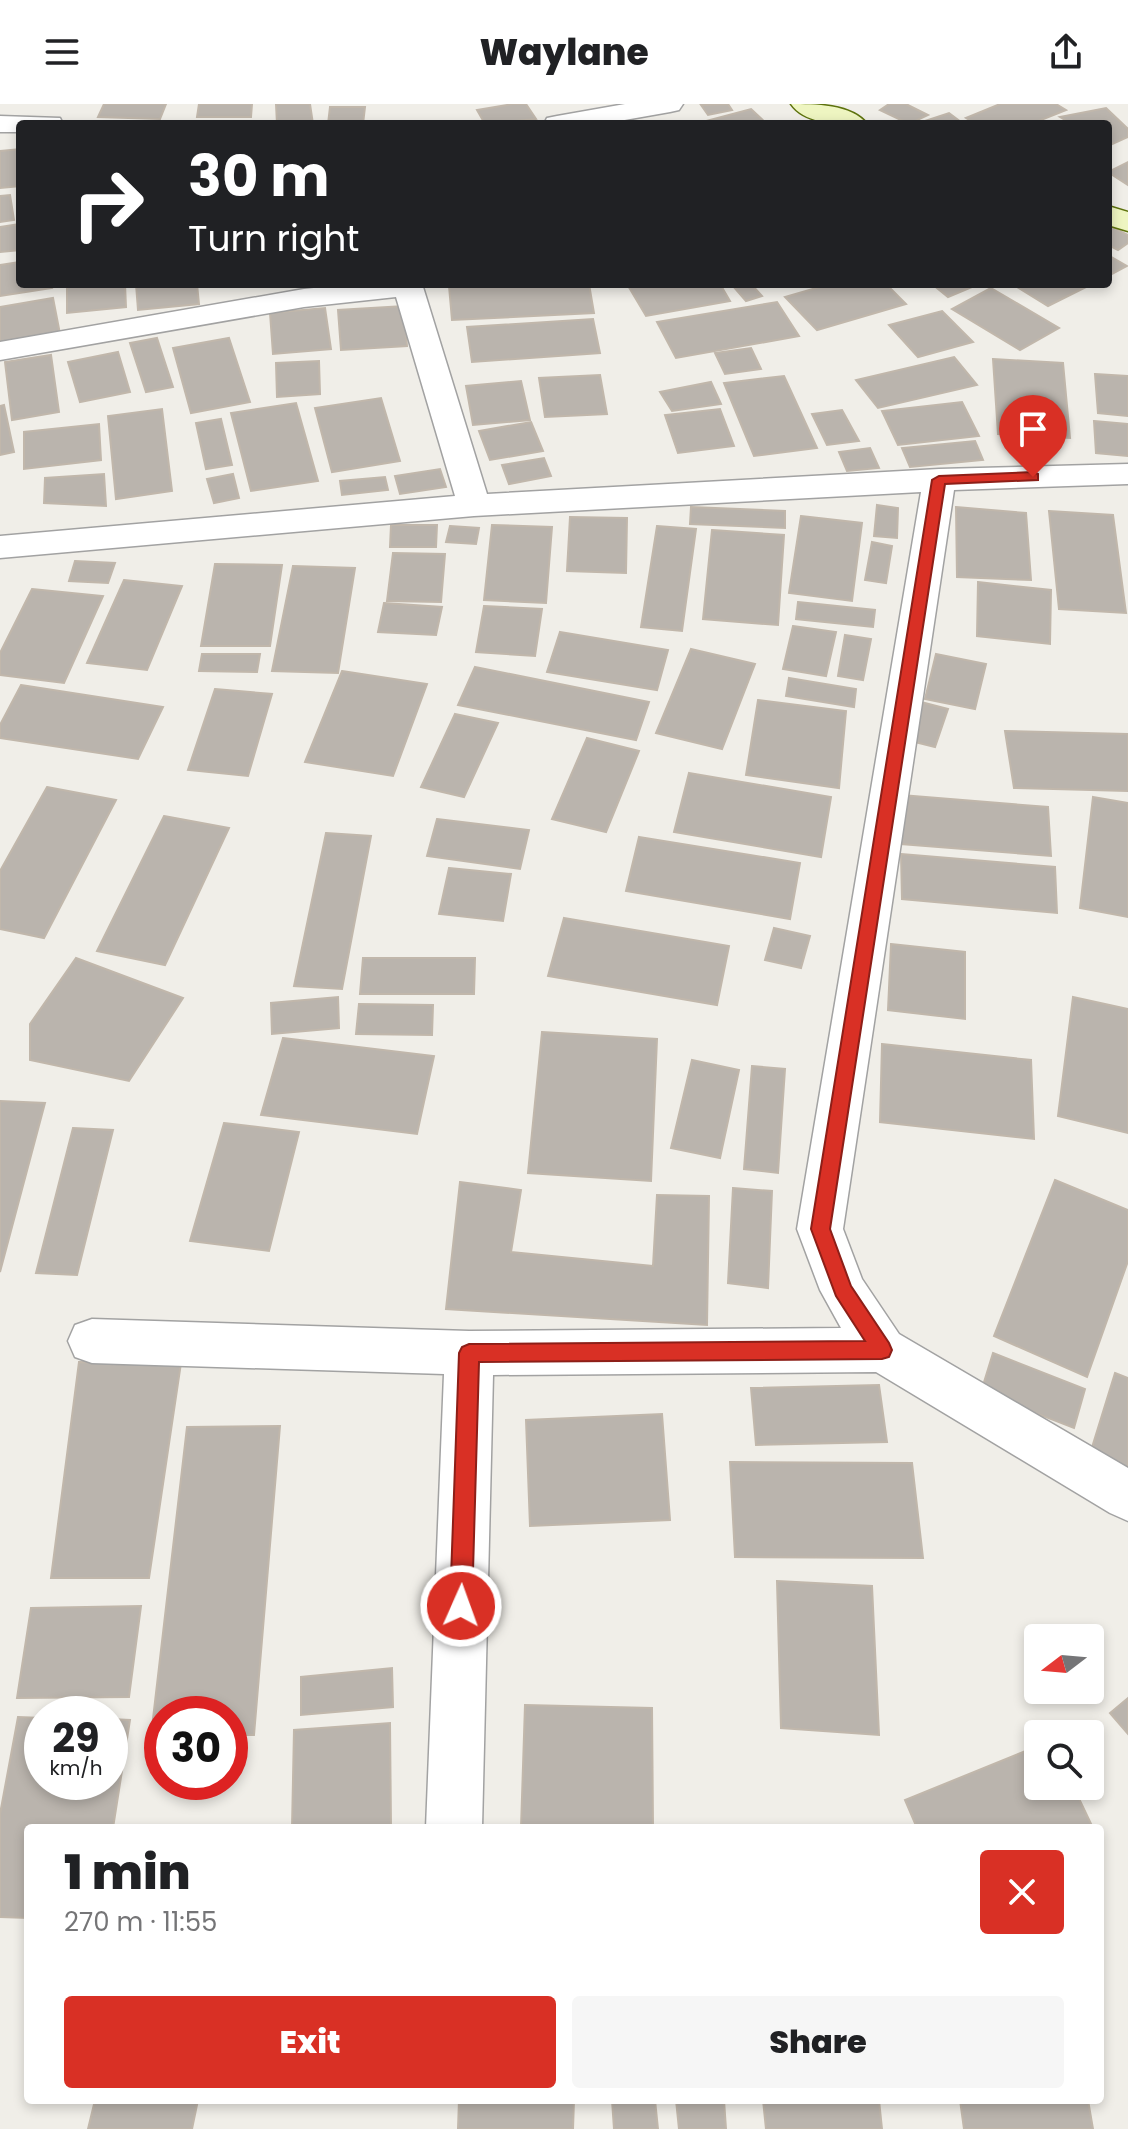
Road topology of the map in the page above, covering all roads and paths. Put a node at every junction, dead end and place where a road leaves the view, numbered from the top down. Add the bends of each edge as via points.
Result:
1 (670, 104) edge
2 (804, 104) edge
3 (580, 120) edge
4 (844, 120) edge
5 (399, 288) edge
6 (408, 288) edge
7 (0, 351) edge
8 (1128, 474) edge
9 (939, 480) junction
10 (474, 505) junction
11 (0, 547) edge
12 (92, 1341) dead end
13 (882, 1350) junction
14 (469, 1353) junction
15 (1128, 1496) edge
16 (454, 1824) edge

1 - 3 street
2 - 4 street
5 - 7 street via 304,298
6 - 10 street
8 - 9 street
9 - 10 street
9 - 13 street via 820,1229 843,1290
10 - 11 street
12 - 14 street
13 - 14 street
13 - 15 street
14 - 16 street

